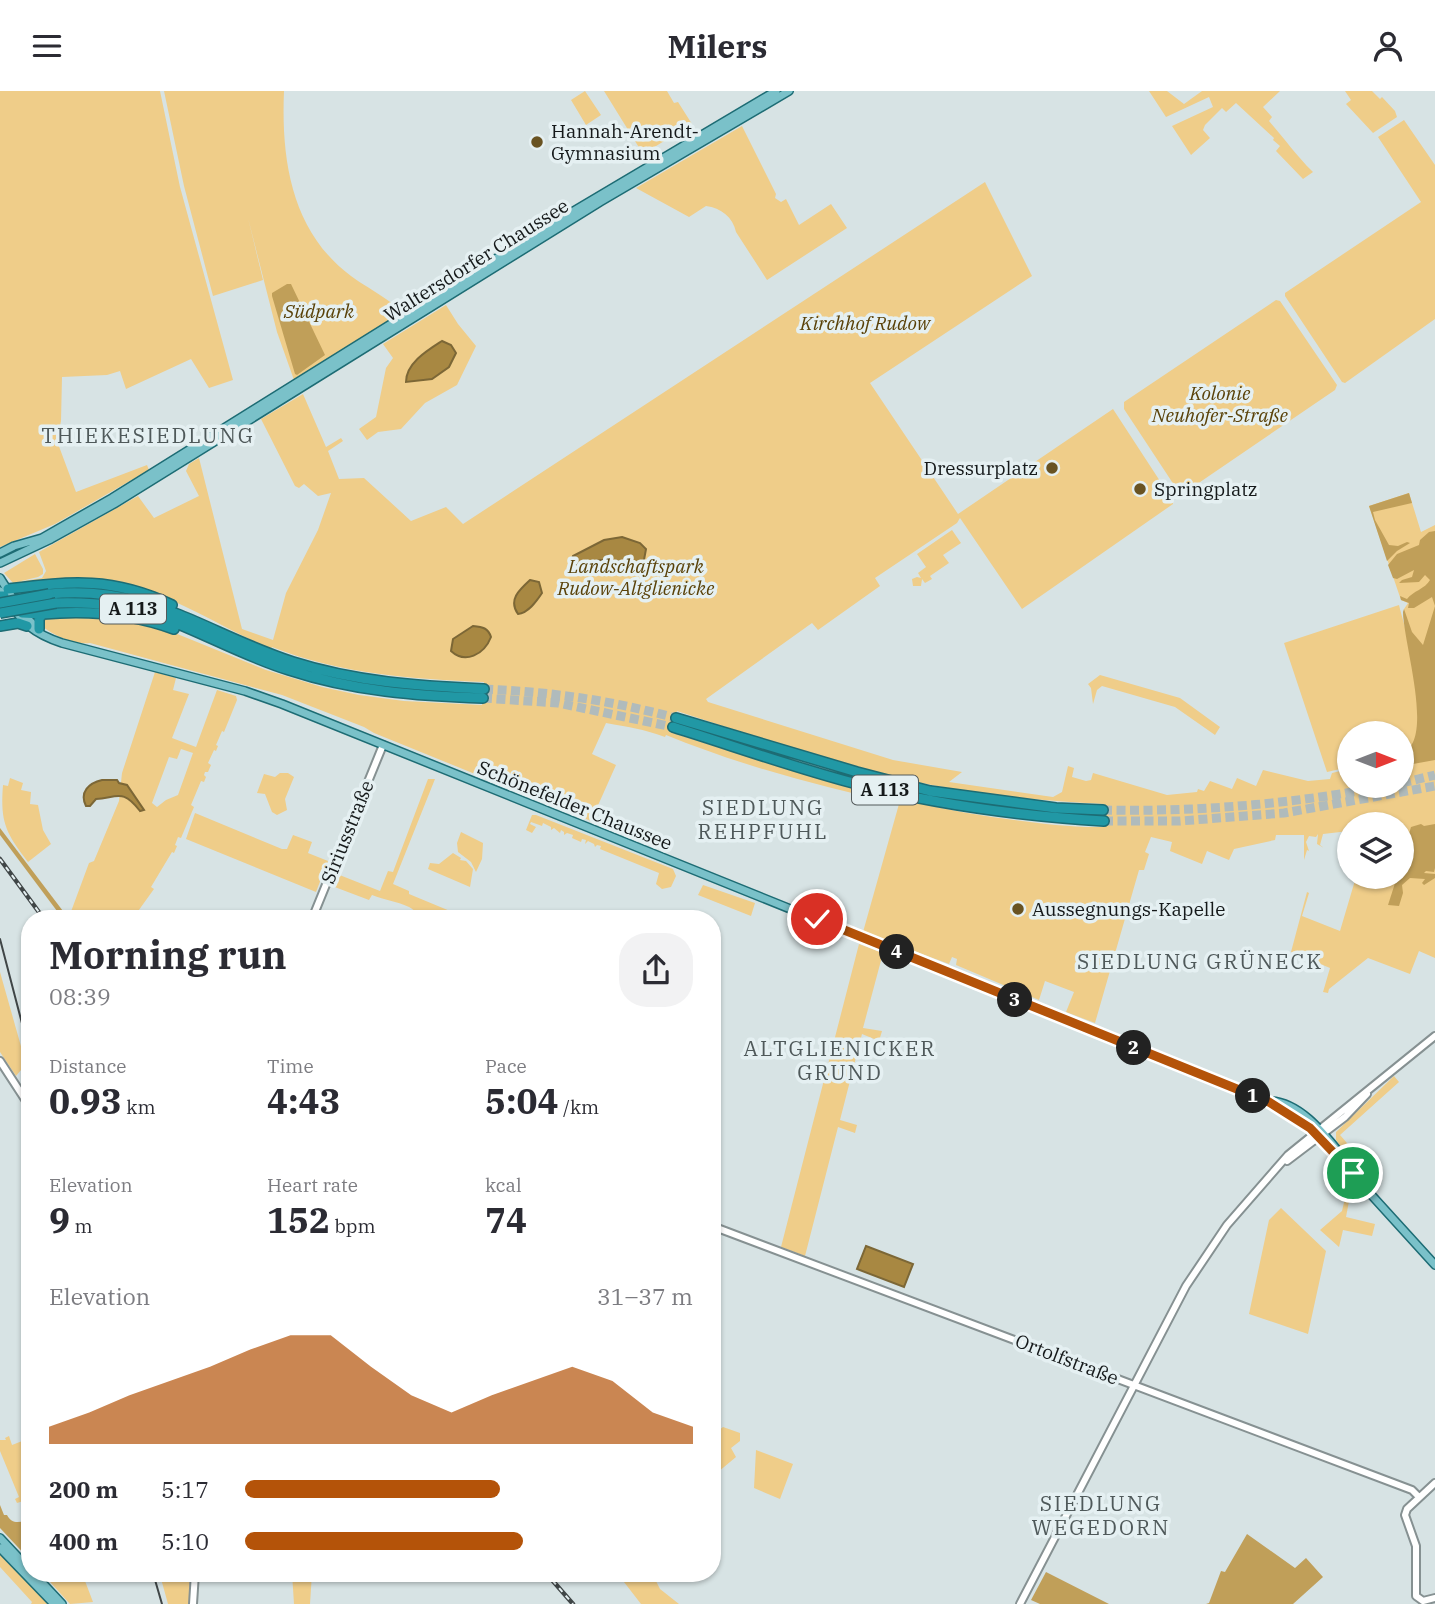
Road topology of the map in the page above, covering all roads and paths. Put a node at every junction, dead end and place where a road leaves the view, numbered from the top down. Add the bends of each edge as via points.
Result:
1 (776, 91) edge
2 (789, 91) edge
3 (254, 413) junction
4 (0, 553) edge
5 (0, 563) edge
6 (0, 578) edge
7 (10, 603) edge
8 (0, 613) edge
9 (43, 614) junction
10 (184, 616) junction
11 (5, 625) edge
12 (27, 625) junction
13 (40, 632) junction
14 (206, 637) junction
15 (383, 745) junction
16 (1103, 810) tunnel mouth
17 (1104, 821) tunnel mouth
18 (316, 910) edge
19 (1435, 1036) edge
20 (0, 1061) edge
21 (21, 1093) edge
22 (1320, 1134) junction
23 (721, 1229) edge
24 (1435, 1265) edge
25 (1135, 1385) junction
26 (1435, 1483) edge
27 (1419, 1497) junction
28 (0, 1538) edge
29 (0, 1548) edge
30 (21, 1560) edge
31 (21, 1570) edge
32 (33, 1582) edge
33 (42, 1582) edge
34 (195, 1582) edge
35 (1435, 1598) edge
36 (54, 1604) edge
37 (62, 1604) edge
38 (194, 1604) edge
39 (1020, 1604) edge

1 - 3 main road, Waltersdorfer Chaussee via 544,228
2 - 3 main road, Waltersdorfer Chaussee
3 - 4 main road, Waltersdorfer Chaussee via 61,527
3 - 5 main road, Waltersdorfer Chaussee via 83,521
6 - 7 main road
7 - 9 highway
7 - 10 highway, A 113, bridge via 49,593 88,591 160,606
7 - 10 highway via 28,586 61,582 113,585 147,593 178,608
7 - 11 highway
7 - 12 main road
7 - 13 main road
8 - 14 highway, A 113, bridge via 56,603 90,603 158,616
9 - 13 highway
9 - 14 highway via 100,613
10 - 14 highway, A 113 via 268,653 335,674 484,694 396,694 357,688 270,664
11 - 12 highway
12 - 13 main road
13 - 15 main road, Schönefelder Chaussee via 62,643 259,696
15 - 18 street, Siriusstraße
15 - 22 main road, Schönefelder Chaussee via 1269,1102
16 - 17 highway, A 113 via 930,791 675,722 856,784 993,811
19 - 22 street via 1374,1086 1349,1115
20 - 21 street
22 - 24 main road, Schönefelder Chaussee
22 - 25 street via 1277,1168 1227,1225 1201,1261
23 - 25 street, Ortolfstraße
25 - 27 street, Ortolfstraße via 1412,1490
25 - 39 street
26 - 27 street
27 - 35 street via 1405,1518 1417,1551 1415,1593 1423,1601
28 - 30 main road
29 - 31 main road
32 - 36 main road
33 - 37 main road
34 - 38 street

